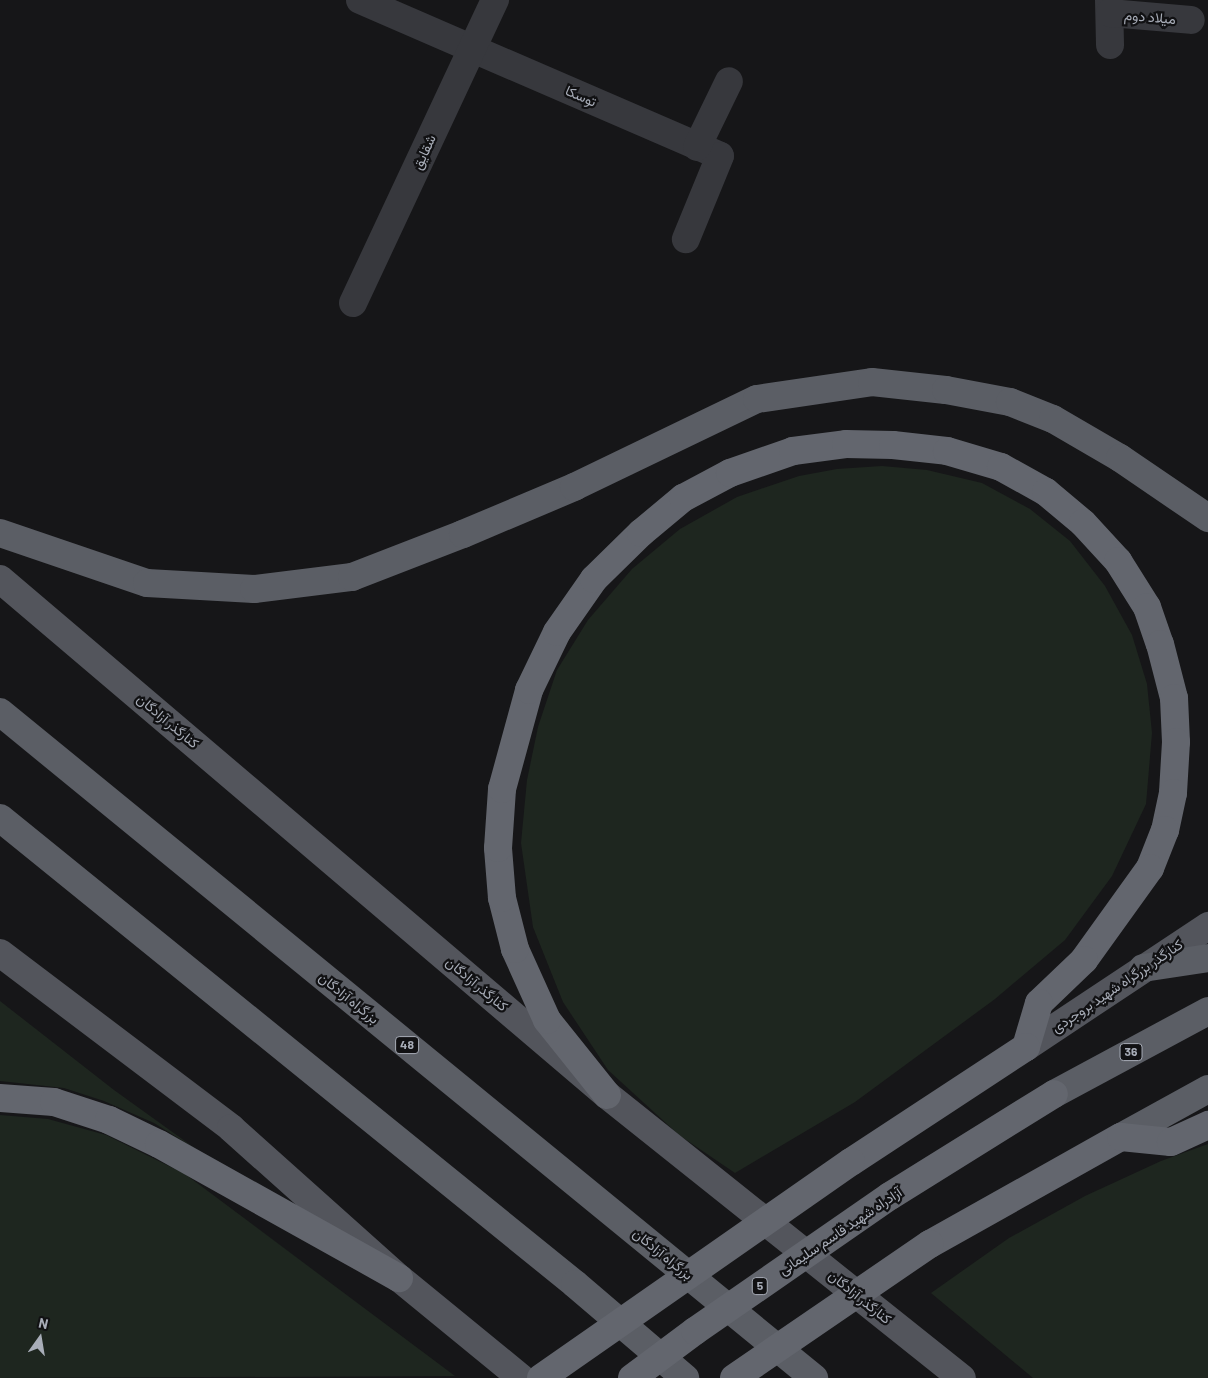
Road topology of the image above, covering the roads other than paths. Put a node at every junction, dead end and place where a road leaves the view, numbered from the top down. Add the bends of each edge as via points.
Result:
1 (360, 0) edge
2 (495, 0) edge
3 (1109, 6) edge
4 (1191, 20) dead end
5 (1110, 45) dead end
6 (473, 49) junction
7 (729, 81) dead end
8 (697, 147) junction
9 (686, 239) dead end
10 (353, 303) dead end
11 (1208, 518) edge
12 (0, 533) edge
13 (0, 579) edge
14 (0, 712) edge
15 (0, 818) edge
16 (1208, 926) edge
17 (0, 953) edge
18 (1208, 958) edge
19 (1143, 968) junction
20 (1208, 1011) edge
21 (1026, 1046) junction
22 (1208, 1089) edge
23 (1054, 1094) joint
24 (607, 1095) junction
25 (0, 1098) edge
26 (1208, 1125) edge
27 (1121, 1137) junction
28 (399, 1278) junction
29 (521, 1378) edge
30 (541, 1378) edge
31 (632, 1378) edge
32 (684, 1378) edge
33 (734, 1378) edge
34 (814, 1378) edge
35 (962, 1378) edge

1 - 6 street, توسکا
2 - 6 street, شقایق
3 - 4 street, میلاد دوم
3 - 5 street
6 - 8 street, توسکا
6 - 10 street, شقایق
7 - 8 street
8 - 9 street, توسکا via 720,156
11 - 12 highway via 1120,458 1053,419 1010,402 946,390 872,382 758,399 574,487 352,577 254,589 147,583
13 - 24 main road, کنارگذر آزادگان
14 - 34 highway, بزرگراه آزادگان / 48
15 - 32 highway via 552,1266
16 - 19 main road, کنارگذر بزرگراه شهید بروجردی
17 - 28 main road via 231,1128
18 - 19 highway
19 - 21 main road, کنارگذر بزرگراه شهید بروجردی
20 - 23 highway, 36
21 - 24 highway via 1039,1003 1084,960 1119,912 1150,868 1165,830 1173,794 1176,742 1174,698 1160,644 1147,607 1118,560 1083,523 1046,492 1001,467 948,450 846,444 793,451 730,473 683,498 594,579 557,632 529,690 502,789 498,848 502,898 515,949 547,1020
21 - 30 highway, bridge via 851,1162
22 - 27 highway
23 - 31 highway, آزادراه شهید قاسم سلیمانی / 5, bridge via 890,1196
24 - 35 main road, کنارگذر آزادگان
25 - 28 highway via 54,1102 109,1120 159,1144
26 - 27 highway via 1171,1142
27 - 33 highway, bridge via 930,1244
28 - 29 main road

